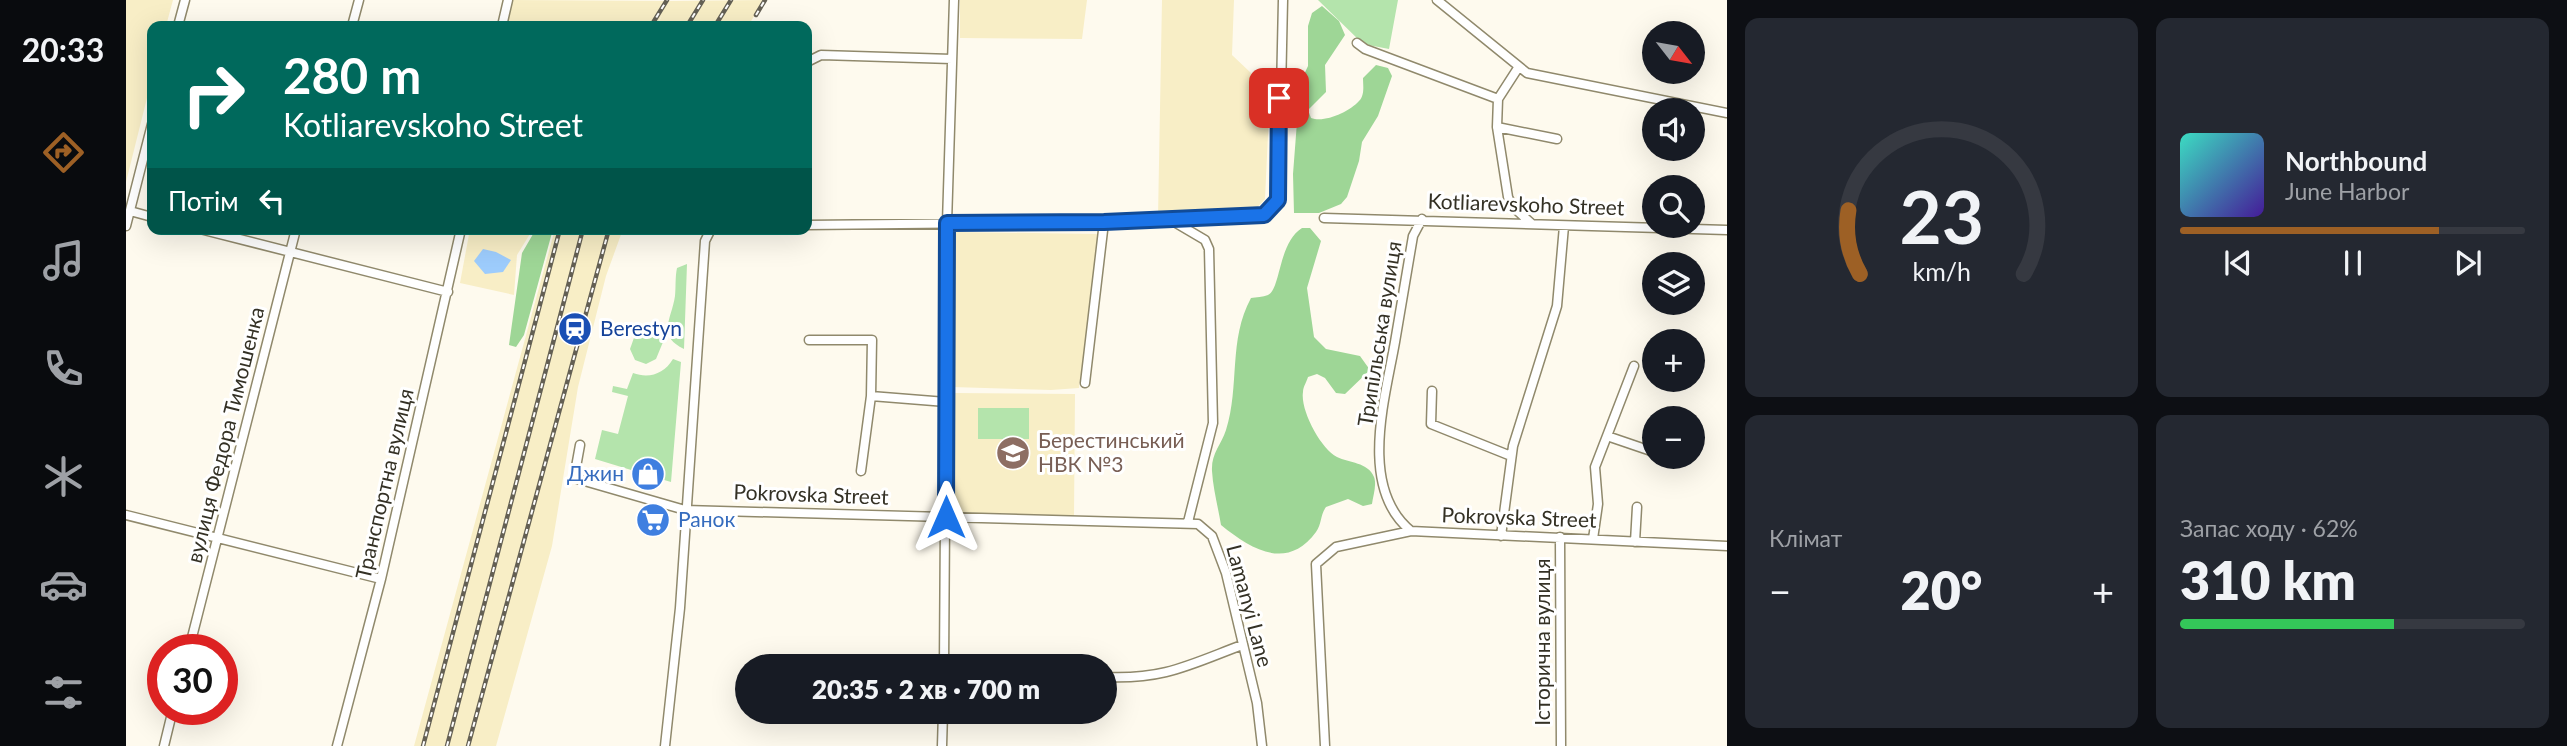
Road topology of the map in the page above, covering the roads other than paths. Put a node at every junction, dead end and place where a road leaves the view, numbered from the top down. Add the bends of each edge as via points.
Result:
1 (185, 0) edge
2 (359, 0) edge
3 (508, 0) edge
4 (954, 0) edge
5 (1283, 0) edge
6 (1437, 0) edge
7 (179, 21) edge
8 (353, 21) edge
9 (503, 21) edge
10 (1357, 43) dead end
11 (812, 59) edge
12 (952, 59) junction
13 (1518, 68) junction
14 (1498, 99) junction
15 (1727, 113) edge
16 (1497, 127) junction
17 (1557, 139) dead end
18 (147, 144) edge
19 (130, 211) junction
20 (147, 216) edge
21 (1324, 218) dead end
22 (1422, 219) junction
23 (1171, 220) junction
24 (1104, 222) junction
25 (947, 223) junction
26 (812, 225) edge
27 (1532, 225) junction
28 (126, 226) edge
29 (1564, 226) junction
30 (1727, 230) edge
31 (222, 235) edge
32 (294, 235) edge
33 (460, 235) edge
34 (708, 235) edge
35 (290, 253) junction
36 (448, 292) junction
37 (809, 340) dead end
38 (1634, 366) dead end
39 (1084, 383) dead end
40 (1432, 391) dead end
41 (871, 396) junction
42 (946, 402) junction
43 (1607, 436) junction
44 (580, 445) dead end
45 (1642, 448) edge
46 (1511, 456) junction
47 (861, 471) dead end
48 (1637, 507) dead end
49 (685, 510) junction
50 (126, 515) edge
51 (946, 517) junction
52 (1188, 522) junction
53 (1411, 531) junction
54 (219, 536) junction
55 (1501, 536) junction
56 (1560, 537) junction
57 (1592, 539) junction
58 (1635, 542) junction
59 (1727, 546) edge
60 (380, 579) junction
61 (193, 634) edge
62 (1242, 645) junction
63 (944, 654) edge
64 (1117, 678) edge
65 (943, 724) edge
66 (169, 725) edge
67 (164, 746) edge
68 (337, 746) edge
69 (665, 746) edge
70 (942, 746) edge
71 (1262, 746) edge
72 (1325, 746) edge
73 (1561, 746) edge

1 - 7 street
2 - 8 street
3 - 9 street
4 - 12 street
5 - 23 street via 1278,200 1264,215
6 - 13 street
10 - 14 street via 1365,50
11 - 12 street via 821,55
12 - 25 street
13 - 14 street
13 - 15 street
14 - 16 street
16 - 17 street
16 - 27 street via 1508,197
18 - 19 street
19 - 20 street
19 - 28 street
21 - 22 street, Kotliarevskoho Street
22 - 27 street, Kotliarevskoho Street
22 - 53 street, Трипільська вулиця via 1413,236 1380,430 1381,474 1394,512
23 - 24 street
23 - 52 street via 1205,240 1209,249 1213,423
24 - 25 street
24 - 39 street
25 - 26 street
25 - 42 street
27 - 29 street, Kotliarevskoho Street
29 - 30 street, Kotliarevskoho Street
29 - 46 street via 1557,306
31 - 35 street
32 - 35 street, вулиця Федора Тимошенка
33 - 36 street, Транспортна вулиця
34 - 49 street
35 - 36 street
35 - 54 street, вулиця Федора Тимошенка
36 - 60 street, Транспортна вулиця
37 - 41 street via 872,340
38 - 43 street
40 - 46 street via 1431,424
41 - 42 street
41 - 47 street
42 - 51 street
43 - 45 street
43 - 57 street via 1595,467 1598,504
44 - 49 street, Pokrovska Street via 574,478
46 - 55 street
48 - 58 street
49 - 51 street, Pokrovska Street
49 - 69 street
50 - 54 street
51 - 52 street, Pokrovska Street
51 - 63 street
52 - 62 street, Lamanyi Lane via 1203,526 1212,536 1226,573
53 - 55 street, Pokrovska Street
53 - 72 street, Pokrovska Street via 1336,547 1316,564
54 - 60 street
54 - 61 street, вулиця Федора Тимошенка
55 - 56 street, Pokrovska Street
56 - 57 street, Pokrovska Street
56 - 73 street, Історична вулиця
57 - 58 street, Pokrovska Street
58 - 59 street, Pokrovska Street
60 - 68 street, Транспортна вулиця
62 - 64 street via 1164,675
62 - 71 street, Lamanyi Lane
65 - 70 street
66 - 67 street

